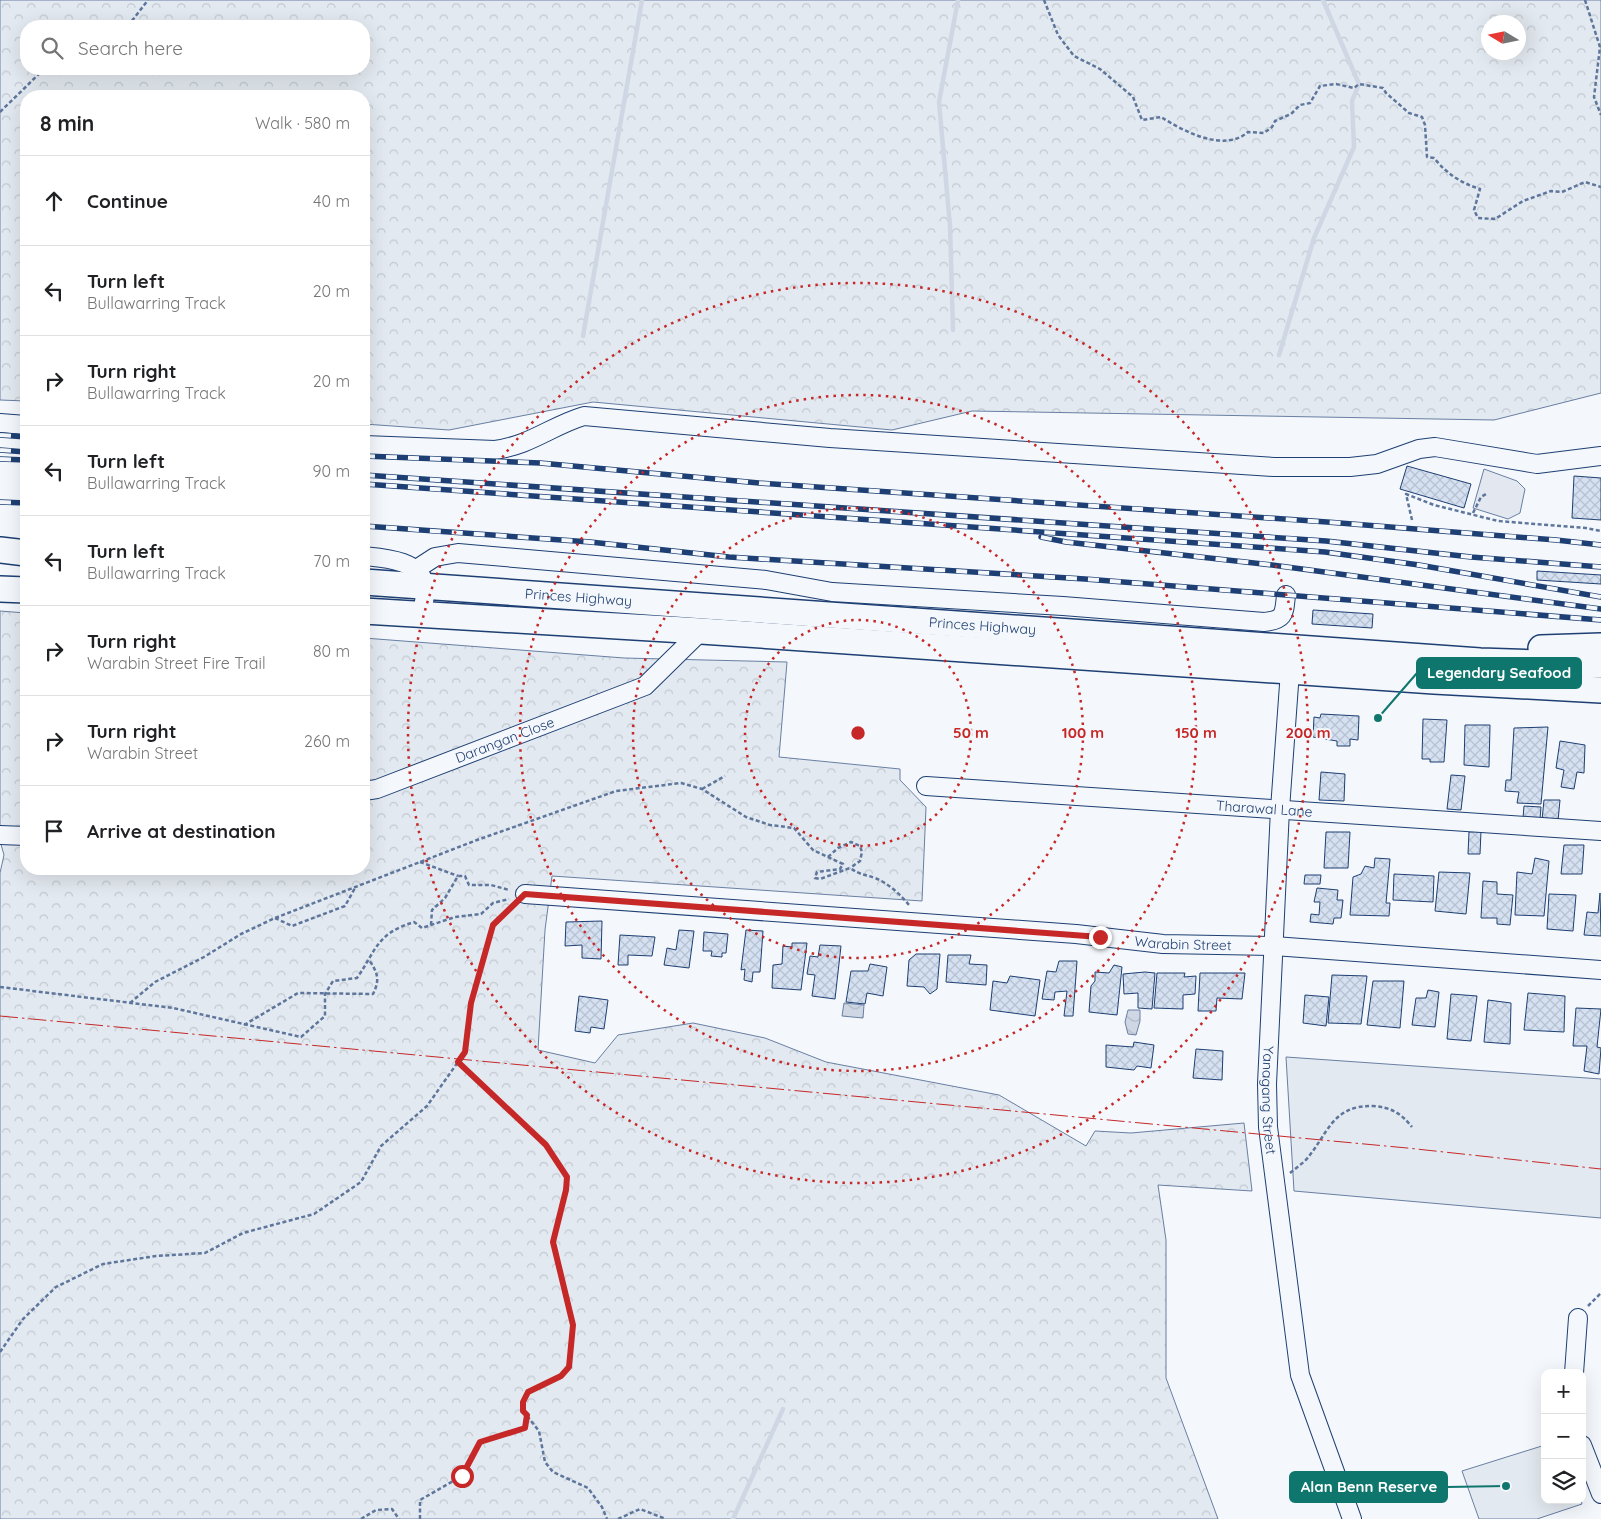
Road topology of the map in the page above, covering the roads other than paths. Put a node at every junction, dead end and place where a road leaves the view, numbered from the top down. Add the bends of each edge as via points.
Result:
1 (0, 423) edge
2 (20, 425) edge
3 (370, 445) edge
4 (1601, 456) edge
5 (0, 550) edge
6 (20, 552) edge
7 (370, 556) edge
8 (420, 578) junction
9 (370, 582) edge
10 (0, 589) edge
11 (20, 590) edge
12 (1286, 595) dead end
13 (370, 611) edge
14 (422, 614) junction
15 (701, 631) junction
16 (1601, 646) edge
17 (1369, 652) junction
18 (1601, 665) edge
19 (1290, 671) junction
20 (1601, 690) edge
21 (926, 786) dead end
22 (370, 790) edge
23 (1280, 809) junction
24 (1601, 831) edge
25 (0, 835) edge
26 (20, 836) edge
27 (525, 894) road end
28 (1274, 946) junction
29 (1601, 970) edge
30 (1578, 1318) dead end
31 (1574, 1369) edge
32 (1586, 1455) edge
33 (1601, 1494) edge
34 (1352, 1519) edge

1 - 2 street
3 - 4 street via 494,455 538,438 563,422 584,416 830,438 1274,467 1377,464 1419,449 1435,447 1537,464
5 - 6 highway
7 - 8 street via 391,558
8 - 9 highway, Princes Highway
8 - 12 street via 435,557 458,553 766,580 832,592 1264,622 1276,621 1283,615
8 - 14 street
8 - 17 highway, Princes Highway
10 - 11 highway
13 - 14 highway, Princes Highway
14 - 15 highway, Princes Highway
15 - 19 highway, Princes Highway
15 - 22 street, Darangan Close via 644,686
16 - 17 highway
17 - 18 highway, Princes Highway via 1480,661
19 - 20 highway, Princes Highway
19 - 23 street, Yanagang Street
21 - 23 street, Tharawal Lane
23 - 24 street, Tharawal Lane
23 - 28 street, Yanagang Street
25 - 26 street
27 - 28 street, Warabin Street via 1076,934 1163,944
28 - 29 street, Warabin Street
28 - 34 street, Yanagang Street via 1267,1106 1300,1375
30 - 31 street
32 - 33 street

